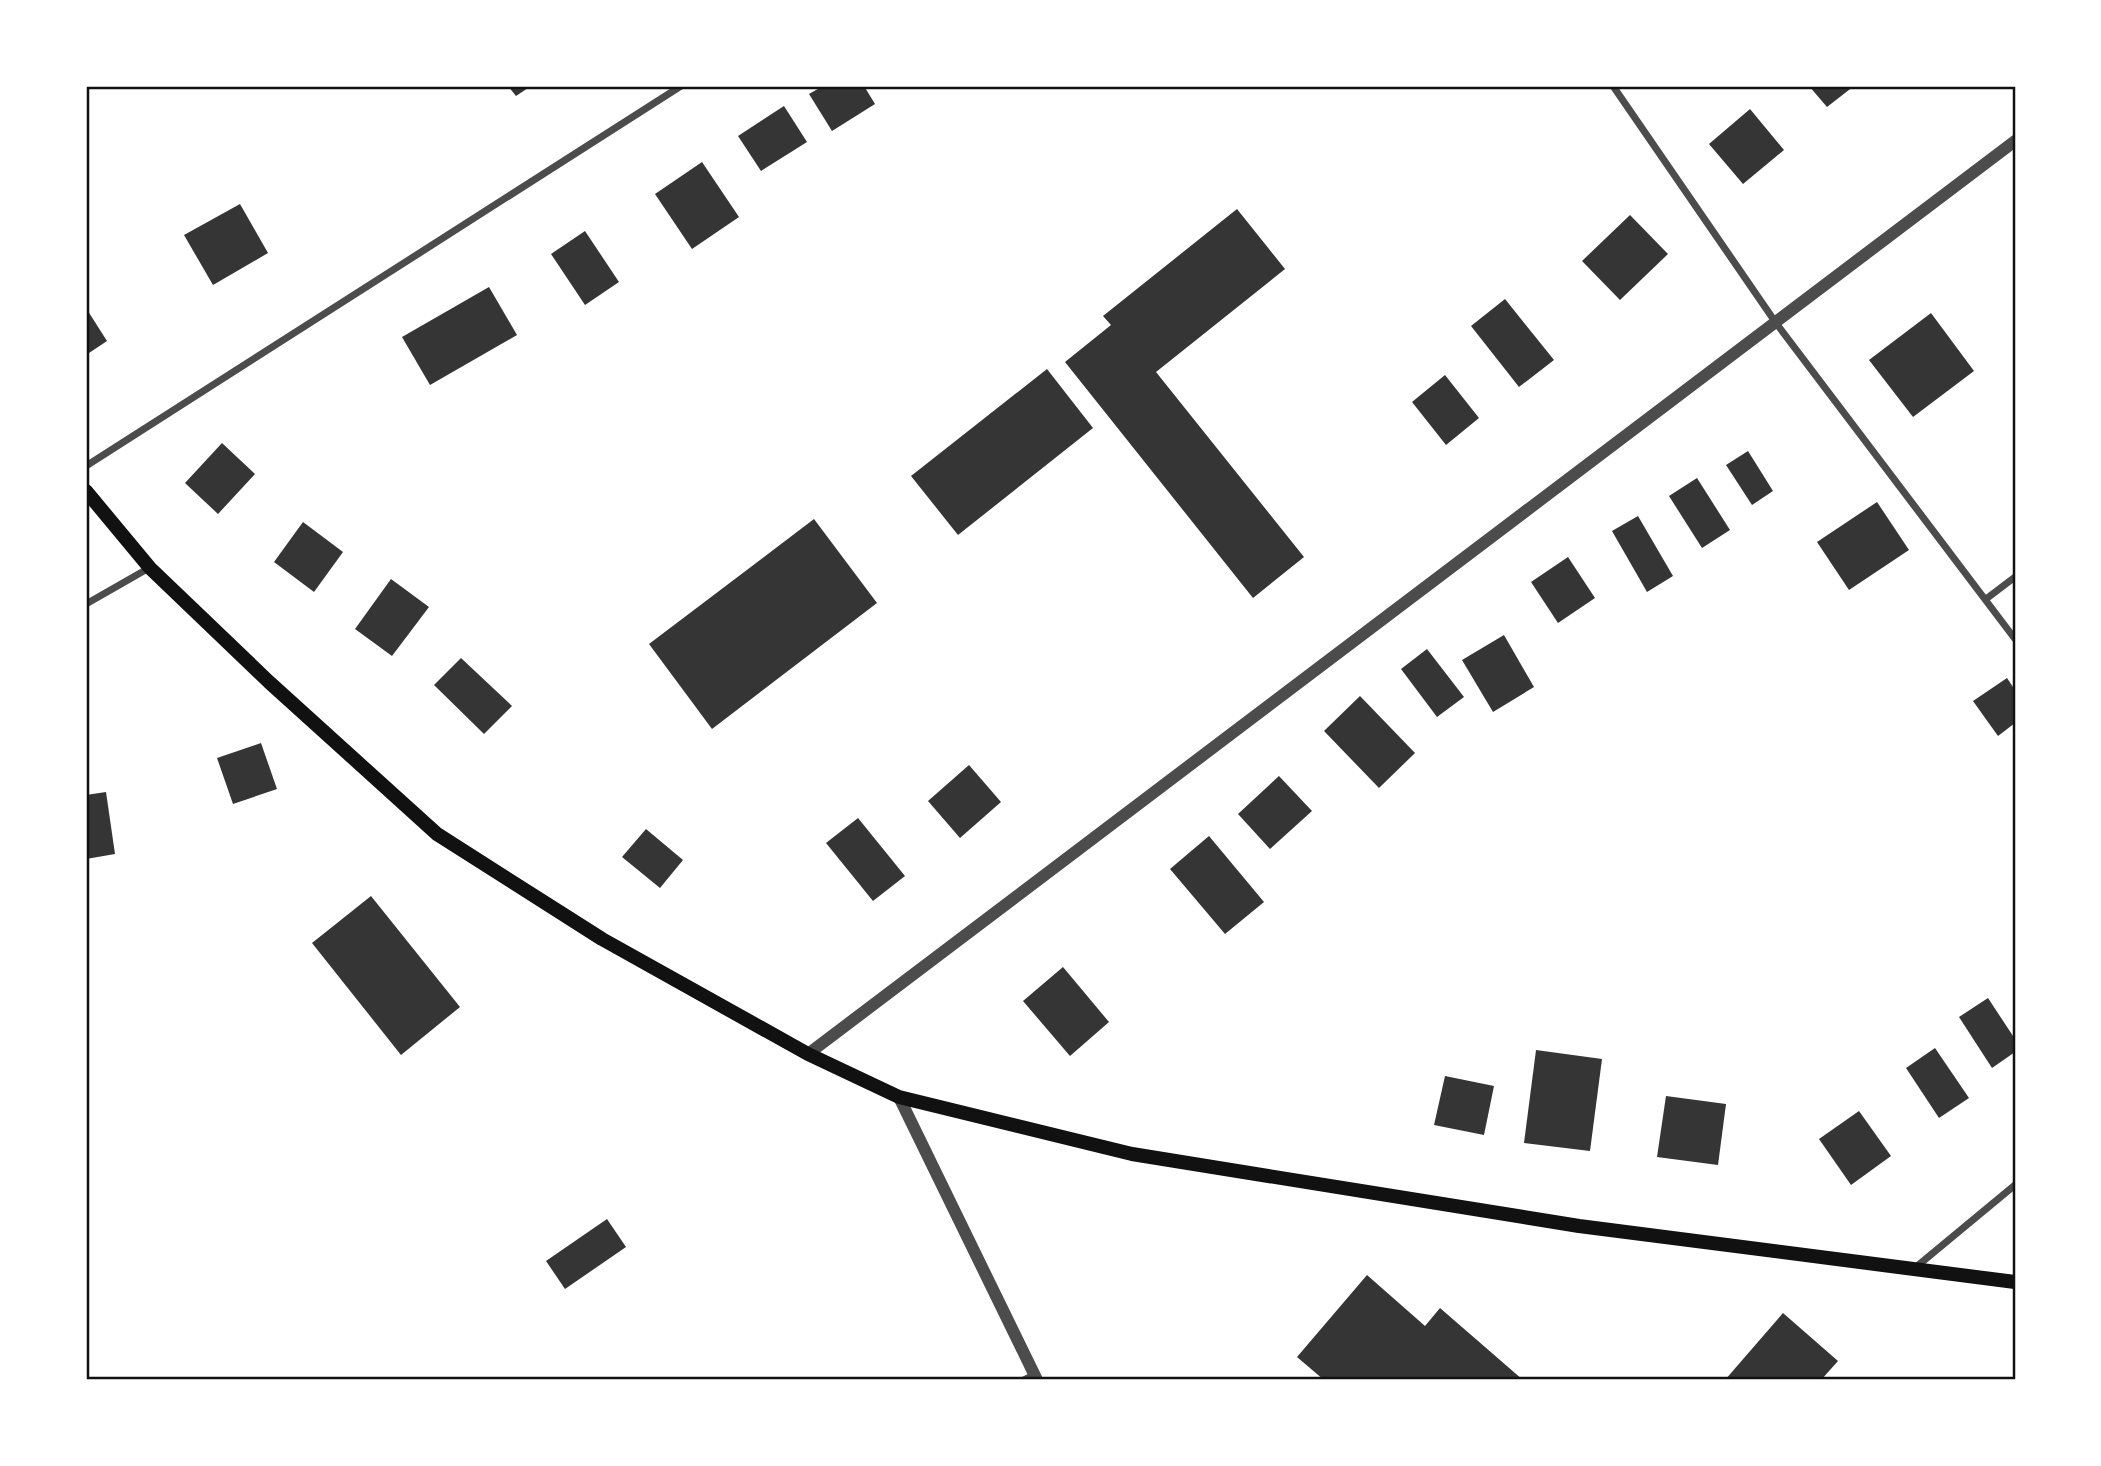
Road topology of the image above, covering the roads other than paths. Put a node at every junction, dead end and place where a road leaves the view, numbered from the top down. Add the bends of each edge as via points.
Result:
1 (681, 86) edge
2 (1613, 86) edge
3 (2015, 141) edge
4 (1776, 323) junction
5 (86, 466) edge
6 (86, 491) edge
7 (150, 568) junction
8 (2015, 577) edge
9 (1986, 599) junction
10 (86, 604) edge
11 (2015, 639) edge
12 (808, 1055) junction
13 (899, 1097) junction
14 (2015, 1185) edge
15 (1916, 1267) junction
16 (2015, 1282) edge
17 (1032, 1379) edge

1 - 5 street
2 - 4 street
3 - 4 street
4 - 9 street
4 - 12 street
6 - 7 main road
7 - 10 street
7 - 12 main road via 437,834 602,939
8 - 9 street
9 - 11 street
12 - 13 main road
13 - 15 main road via 1132,1154 1579,1226
13 - 17 street
14 - 15 street
15 - 16 main road

